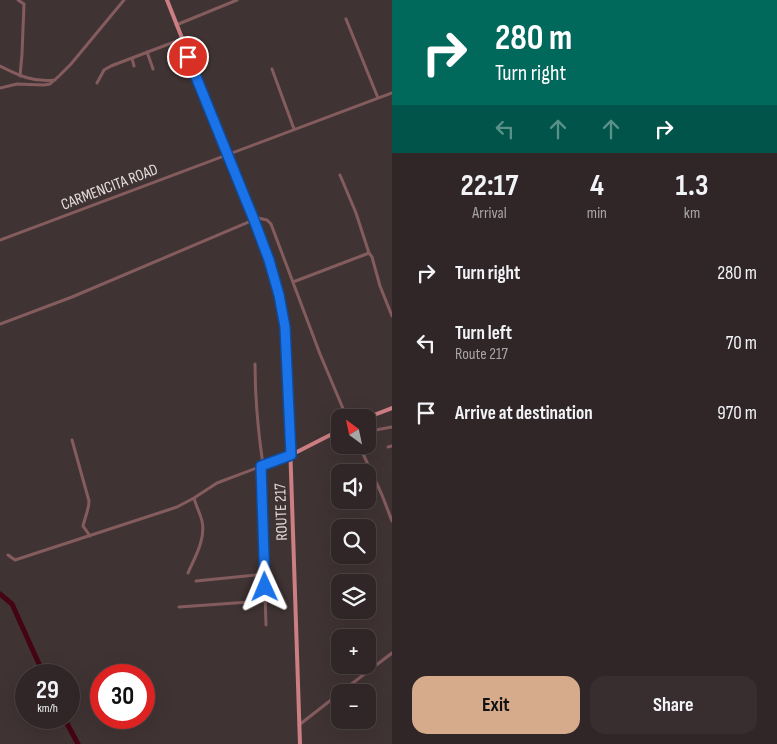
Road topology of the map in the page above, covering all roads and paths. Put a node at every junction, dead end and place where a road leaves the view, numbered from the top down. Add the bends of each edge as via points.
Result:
1 (18, 0) edge
2 (124, 0) edge
3 (166, 0) edge
4 (237, 0) edge
5 (346, 19) dead end
6 (176, 25) junction
7 (182, 39) junction
8 (147, 52) junction
9 (132, 58) junction
10 (0, 66) edge
11 (134, 66) dead end
12 (272, 69) dead end
13 (153, 70) dead end
14 (20, 76) junction
15 (55, 80) junction
16 (97, 83) dead end
17 (0, 88) edge
18 (392, 93) edge
19 (378, 98) junction
20 (294, 129) junction
21 (227, 154) junction
22 (340, 175) dead end
23 (254, 220) junction
24 (0, 240) edge
25 (369, 253) junction
26 (293, 282) junction
27 (392, 316) edge
28 (0, 324) edge
29 (255, 364) dead end
30 (392, 408) edge
31 (343, 409) edge
32 (376, 414) edge
33 (392, 427) edge
34 (376, 430) edge
35 (331, 435) edge
36 (72, 440) dead end
37 (363, 454) edge
38 (291, 455) junction
39 (262, 466) junction
40 (194, 498) junction
41 (392, 521) edge
42 (90, 536) junction
43 (8, 555) dead end
44 (188, 573) dead end
45 (265, 574) junction
46 (196, 581) dead end
47 (264, 601) junction
48 (179, 607) dead end
49 (266, 625) dead end
50 (392, 653) edge
51 (352, 684) edge
52 (331, 700) edge
53 (299, 724) junction
54 (300, 744) edge

1 - 14 street via 24,4
2 - 15 street
3 - 6 main road, ROUTE 217
4 - 6 street
5 - 19 street
6 - 7 main road, ROUTE 217
7 - 8 street
7 - 21 main road, ROUTE 217
8 - 9 street
8 - 13 street
9 - 11 street
9 - 16 street via 104,70
10 - 14 street
12 - 20 street
14 - 15 street
15 - 17 street via 44,85 17,84
18 - 19 street, CARMENCITA ROAD
19 - 20 street, CARMENCITA ROAD
20 - 21 street, CARMENCITA ROAD
21 - 23 main road, ROUTE 217
21 - 24 street, CARMENCITA ROAD
22 - 25 street
23 - 26 street via 267,220 271,224
23 - 28 street via 72,298
23 - 38 main road, ROUTE 217 via 269,260 285,327
25 - 26 street
25 - 27 street
26 - 31 street
29 - 39 street
30 - 32 main road
33 - 34 street
35 - 38 main road
36 - 42 street via 89,501 83,526
37 - 41 street
38 - 39 street
38 - 53 main road, ROUTE 217
39 - 40 street via 217,483
39 - 45 street
40 - 42 street via 177,507
40 - 44 street via 202,531
42 - 43 street via 15,560
45 - 46 street
45 - 47 street
47 - 48 street
47 - 49 street
50 - 51 street
52 - 53 street
53 - 54 main road, ROUTE 217

